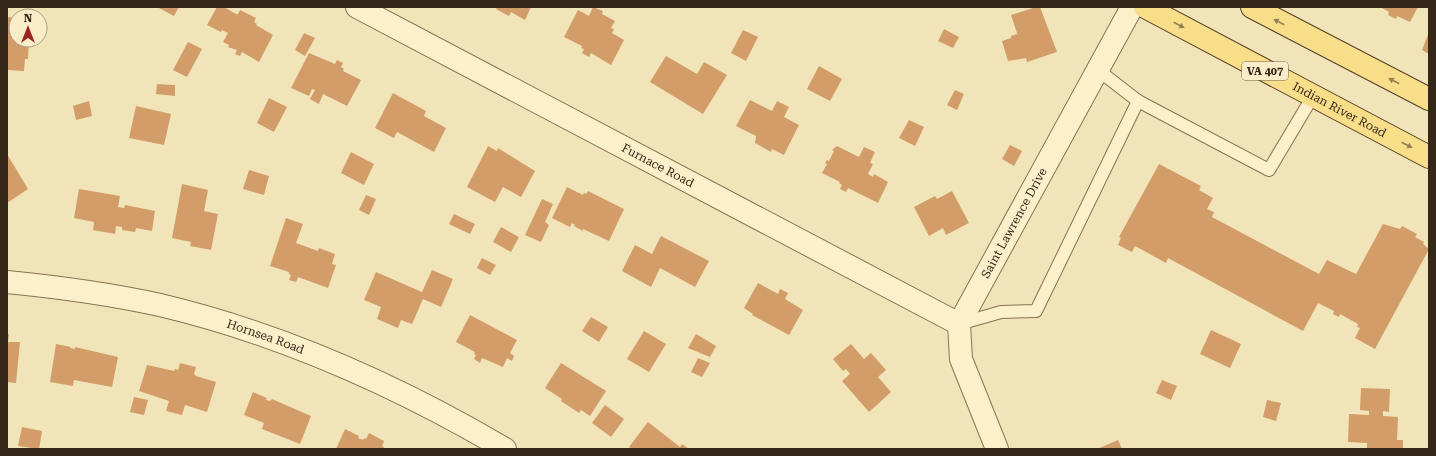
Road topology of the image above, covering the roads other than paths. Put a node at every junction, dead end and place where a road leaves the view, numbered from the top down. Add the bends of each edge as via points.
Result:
1 (357, 7) edge
2 (1132, 7) edge
3 (1145, 7) edge
4 (1252, 7) edge
5 (1098, 70) junction
6 (1313, 96) junction
7 (1429, 99) edge
8 (1138, 101) junction
9 (1429, 157) edge
10 (7, 282) edge
11 (959, 324) junction
12 (506, 449) edge
13 (997, 449) edge

1 - 11 street, Furnace Road
2 - 5 street, Saint Lawrence Drive
3 -> 6 main road, Indian River Road / VA 407
7 -> 4 main road
5 - 8 lane
5 - 11 street, Saint Lawrence Drive
6 - 8 lane via 1269,170
6 -> 9 main road, Indian River Road / VA 407
8 - 11 lane via 1036,311 1002,312
10 - 12 street, Hornsea Road via 159,305 238,326 355,372 459,422
11 - 13 street via 960,360

